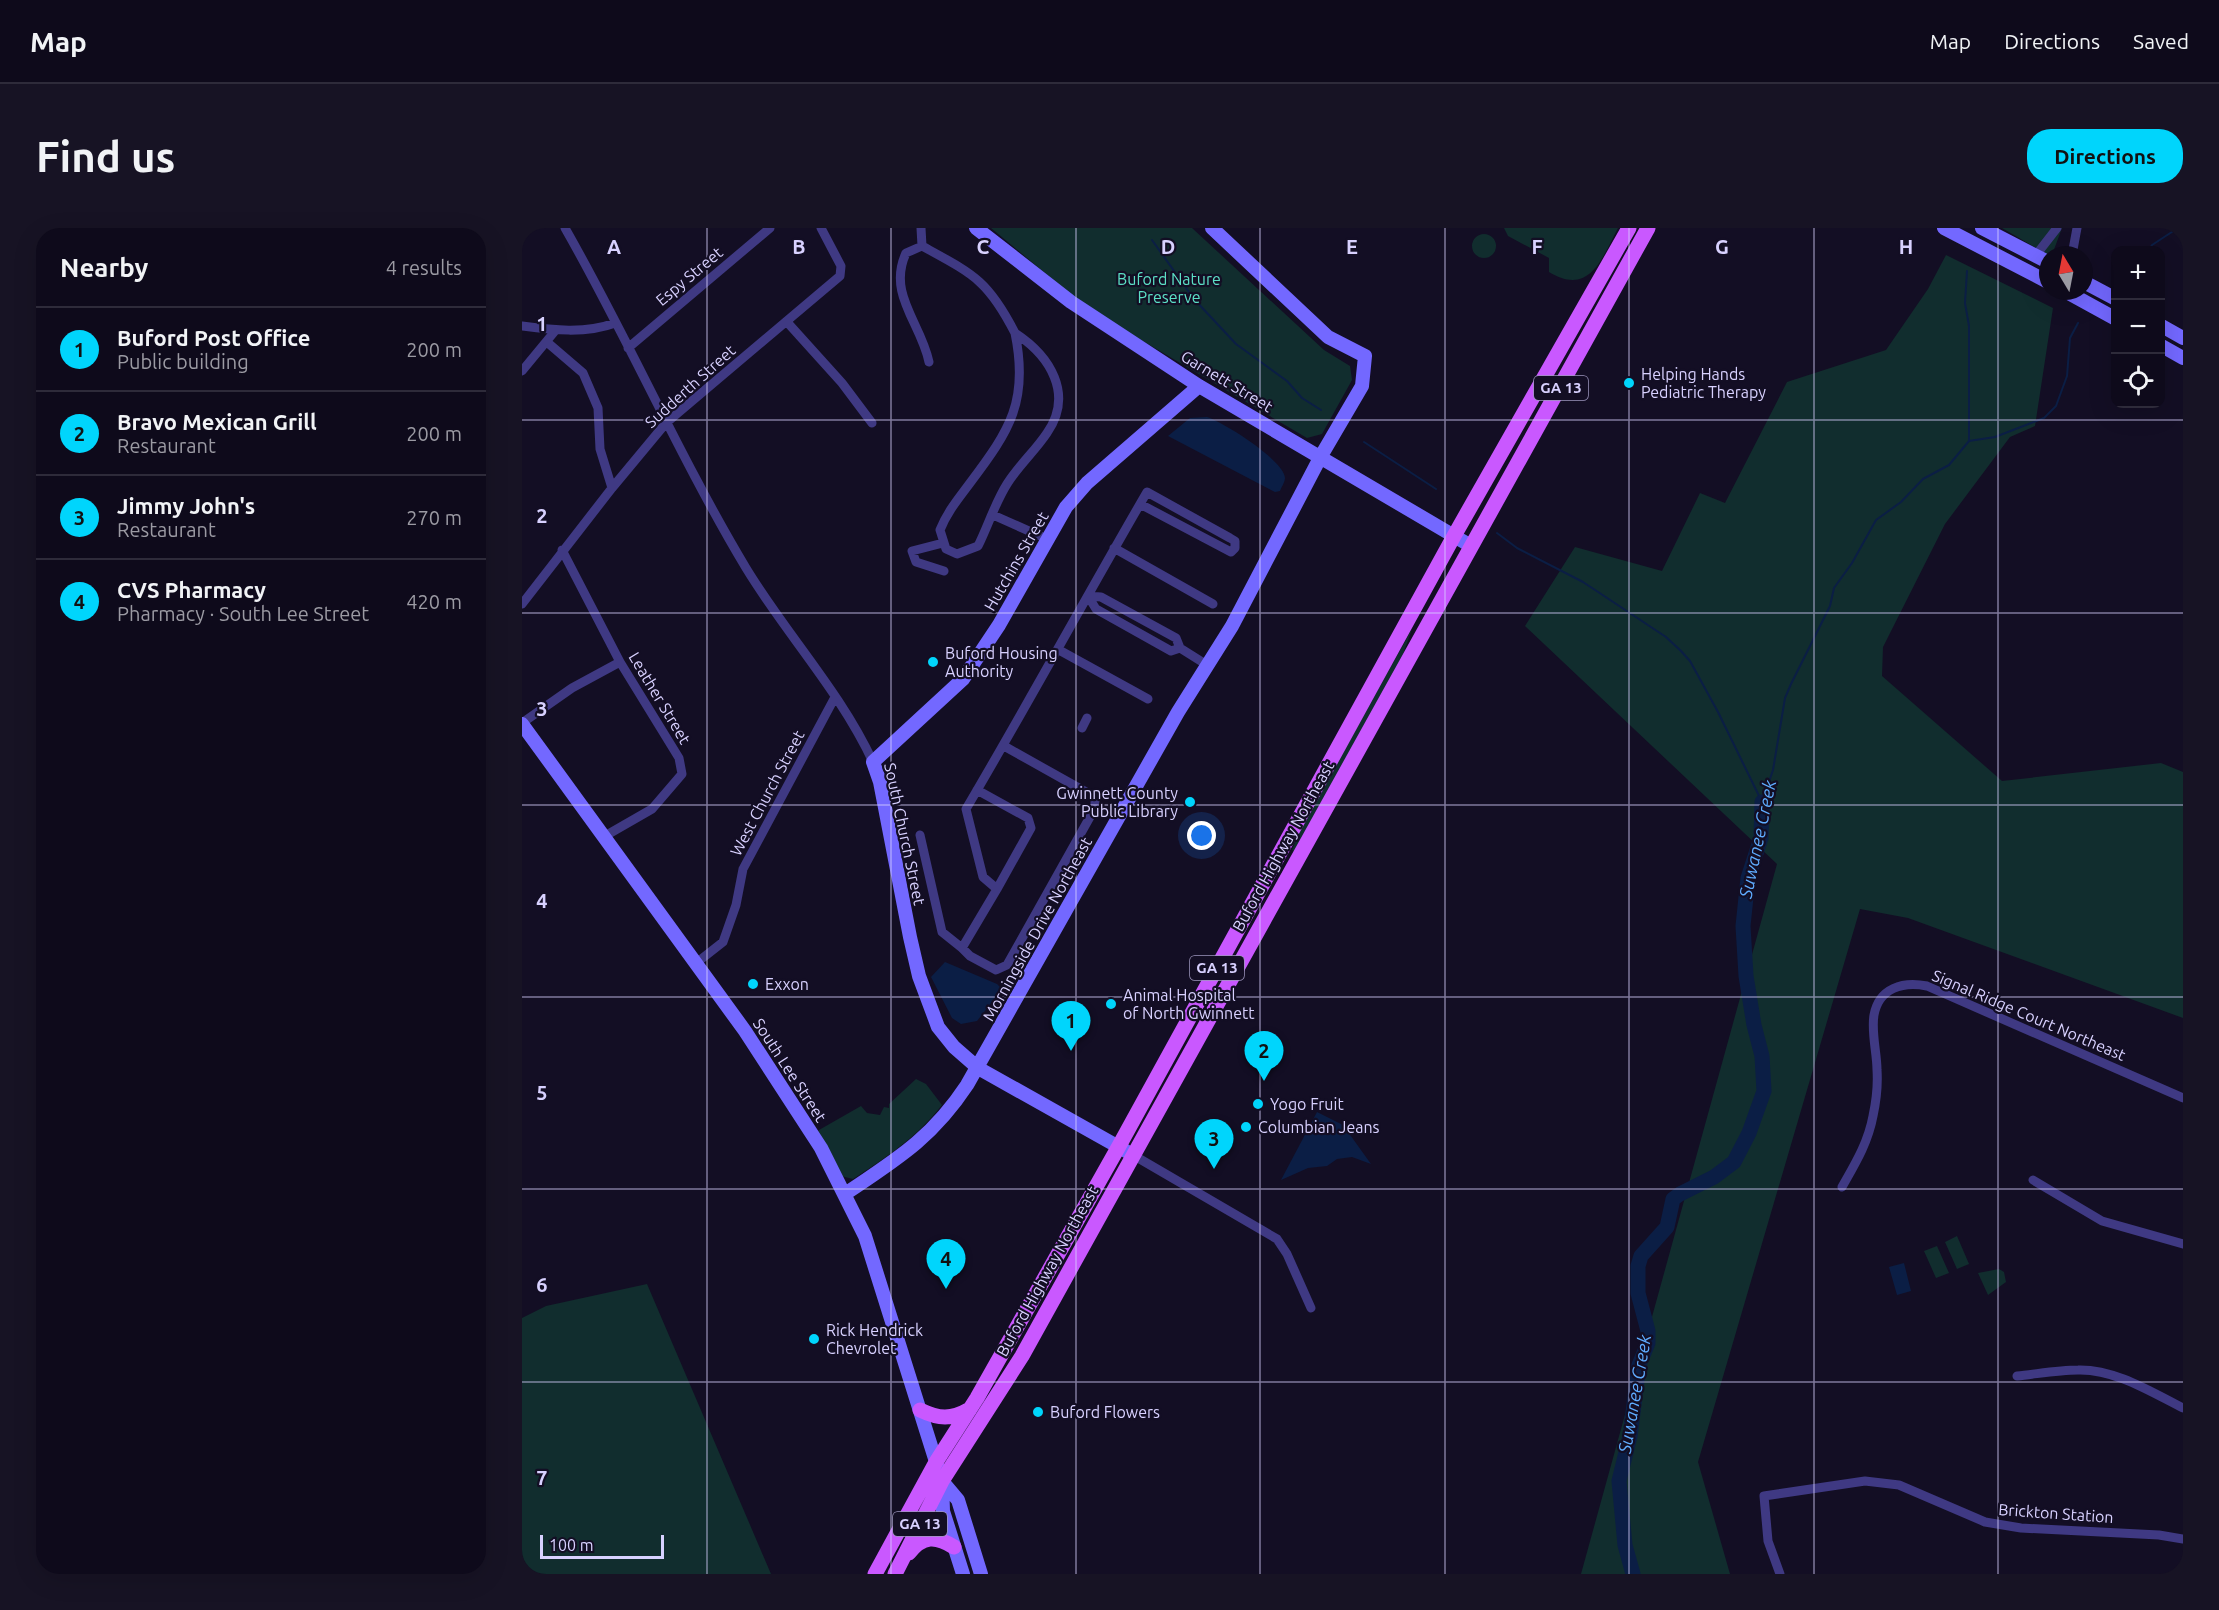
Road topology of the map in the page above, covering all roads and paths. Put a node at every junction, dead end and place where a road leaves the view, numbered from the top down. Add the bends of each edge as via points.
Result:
1 (565, 228) edge
2 (770, 228) edge
3 (821, 228) edge
4 (921, 228) edge
5 (976, 228) edge
6 (1212, 228) edge
7 (1629, 228) edge
8 (1648, 228) edge
9 (1944, 228) edge
10 (1982, 228) edge
11 (2057, 228) edge
12 (2077, 228) edge
13 (922, 246) junction
14 (2048, 246) edge
15 (2074, 246) edge
16 (2039, 257) edge
17 (2039, 277) edge
18 (2093, 287) edge
19 (2111, 297) edge
20 (2081, 300) edge
21 (2111, 317) edge
22 (787, 322) junction
23 (615, 323) junction
24 (522, 326) edge
25 (2165, 328) edge
26 (555, 330) junction
27 (1015, 333) junction
28 (2183, 338) edge
29 (548, 343) junction
30 (628, 348) junction
31 (2165, 348) edge
32 (2183, 358) edge
33 (929, 362) dead end
34 (522, 371) edge
35 (1199, 386) junction
36 (666, 423) junction
37 (872, 423) dead end
38 (1321, 456) junction
39 (612, 488) junction
40 (1140, 504) junction
41 (993, 515) junction
42 (1198, 520) junction
43 (1192, 531) junction
44 (1454, 536) junction
45 (1047, 539) junction
46 (943, 543) junction
47 (1471, 546) junction
48 (1114, 548) junction
49 (562, 550) junction
50 (944, 571) dead end
51 (1088, 596) junction
52 (522, 604) edge
53 (1213, 604) dead end
54 (1140, 618) junction
55 (1135, 631) junction
56 (1180, 648) junction
57 (1059, 650) junction
58 (620, 662) junction
59 (1207, 665) junction
60 (835, 697) junction
61 (1148, 699) dead end
62 (1087, 717) dead end
63 (522, 723) edge
64 (1082, 728) dead end
65 (1004, 746) junction
66 (873, 762) junction
67 (977, 790) junction
68 (920, 835) dead end
69 (605, 836) junction
70 (998, 889) junction
71 (962, 948) junction
72 (695, 964) junction
73 (978, 1068) junction
74 (2183, 1098) edge
75 (1119, 1146) junction
76 (1133, 1155) junction
77 (2033, 1179) dead end
78 (1842, 1187) dead end
79 (845, 1194) junction
80 (2183, 1244) edge
81 (1311, 1308) dead end
82 (2017, 1376) dead end
83 (974, 1403) junction
84 (2183, 1408) edge
85 (920, 1410) junction
86 (936, 1462) junction
87 (942, 1481) junction
88 (2183, 1539) edge
89 (954, 1547) junction
90 (896, 1571) edge
91 (875, 1574) edge
92 (963, 1574) edge
93 (981, 1574) edge
94 (1780, 1574) edge

1 - 23 street, South Church Street
2 - 30 street, Espy Street
3 - 22 street, Sudderth Street via 841,266 840,276
4 - 13 street
5 - 35 street, Garnett Street via 1071,302
6 - 38 street, Morningside Drive Northeast via 1328,337 1365,356 1362,386
7 - 44 main road, Buford Highway Northeast / GA 13
8 - 47 main road, Buford Highway Northeast / GA 13
9 - 17 street
10 - 16 street
11 - 14 street
12 - 15 street
13 - 27 street via 983,282
13 - 33 street via 906,253 898,277
18 - 19 street
20 - 21 street
22 - 36 street, Sudderth Street
22 - 37 street
23 - 26 street
23 - 30 street, South Church Street
24 - 26 street
25 - 28 street
26 - 29 street
27 - 41 street via 1050,365 1058,411 1047,434 1006,486
27 - 46 street via 1021,374 1014,414 987,460 946,516 940,530
29 - 34 street
29 - 39 street via 583,373 598,408 600,449
30 - 36 street, South Church Street
31 - 32 street
35 - 38 street, Garnett Street
35 - 45 street, Hutchins Street via 1087,483 1066,507
36 - 39 street, Sudderth Street
36 - 60 street, South Church Street via 748,571
38 - 44 street, Garnett Street
38 - 59 street, Morningside Drive Northeast via 1232,626
39 - 49 street, Sudderth Street
40 - 42 street via 1147,492
40 - 43 street
40 - 48 street
41 - 45 street
41 - 46 street via 978,546 957,554
42 - 43 street
42 - 43 street via 1235,541 1235,548 1231,552
44 - 47 street, Garnett Street
44 - 75 main road, Buford Highway Northeast / GA 13
45 - 66 street, Hutchins Street via 999,625 963,679
46 - 50 street via 912,551 916,562
47 - 76 main road, Buford Highway Northeast / GA 13
48 - 51 street
48 - 53 street
49 - 52 street, Sudderth Street
49 - 58 street, Leather Street
51 - 54 street via 1101,597
51 - 55 street via 1096,609
51 - 57 street
54 - 55 street
54 - 56 street via 1176,638
55 - 56 street via 1171,651
56 - 59 street
57 - 61 street
57 - 65 street
58 - 63 street via 572,688
58 - 69 street, Leather Street via 678,758 682,774 652,809
59 - 73 street, Morningside Drive Northeast
60 - 66 street, South Church Street via 855,725
60 - 72 street, West Church Street via 743,869 723,942
62 - 64 street
63 - 69 street, South Lee Street
65 - 67 street
65 - 71 street via 1095,797 1095,808 1007,965 996,970
66 - 73 street, South Church Street via 910,937 928,1002 938,1027
67 - 70 street via 966,809 983,877
67 - 70 street via 1028,818 1031,828
68 - 71 street via 942,932
69 - 72 street, South Lee Street
70 - 71 street
72 - 79 street, South Lee Street via 772,1071
73 - 75 street, South Church Street
73 - 79 street, Morningside Drive Northeast via 945,1116 920,1142
74 - 78 street, Signal Ridge Court Northeast via 1927,986 1901,984 1881,999 1874,1016 1878,1072 1874,1114 1868,1138
75 - 76 street, South Church Street
75 - 83 main road, Buford Highway Northeast / GA 13
76 - 81 street via 1277,1239
76 - 87 main road, Buford Highway Northeast / GA 13 via 1021,1358
77 - 80 street via 2102,1221
79 - 85 street, South Lee Street via 877,1269
82 - 84 street via 2079,1370 2104,1373
83 - 85 main road via 947,1419
83 - 86 main road, GA 13
85 - 86 street, South Lee Street
86 - 87 street, South Lee Street
86 - 91 main road, GA 13
87 - 89 street, South Lee Street via 943,1511
87 - 90 main road, Buford Highway Northeast / GA 13
87 - 93 street, South Lee Street via 958,1500
88 - 94 street, Brickton Station via 1985,1522 1899,1485 1865,1480 1764,1496 1768,1541
89 - 90 main road via 939,1537 928,1539 914,1547
89 - 92 street, South Lee Street

